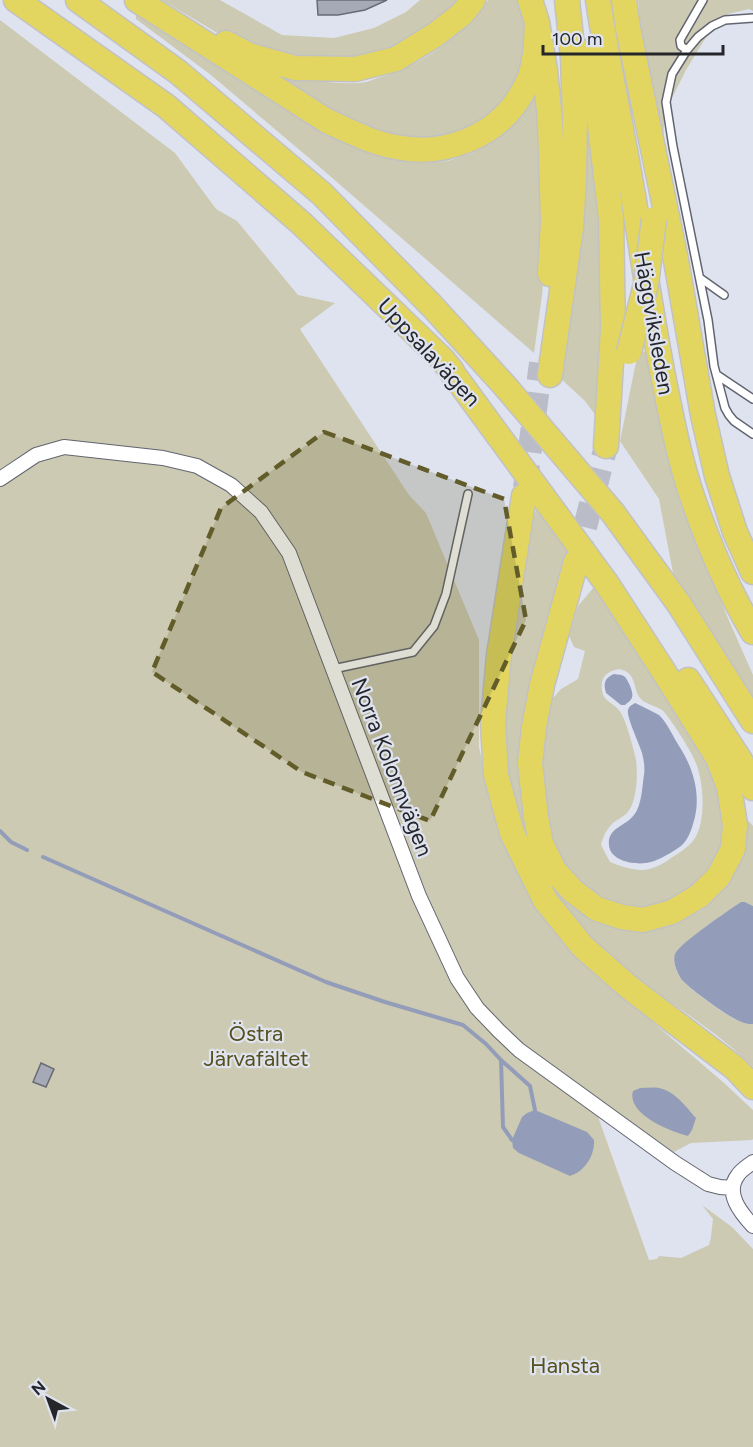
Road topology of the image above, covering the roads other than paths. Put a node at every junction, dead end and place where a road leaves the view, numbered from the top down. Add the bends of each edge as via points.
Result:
1 (16, 0) edge
2 (78, 0) edge
3 (137, 0) edge
4 (146, 0) edge
5 (473, 0) edge
6 (567, 0) edge
7 (585, 0) edge
8 (598, 0) edge
9 (624, 0) edge
10 (631, 0) edge
11 (703, 0) edge
12 (533, 11) edge
13 (753, 18) edge
14 (687, 50) junction
15 (640, 84) junction
16 (652, 141) junction
17 (700, 278) junction
18 (724, 295) dead end
19 (443, 360) junction
20 (717, 375) junction
21 (753, 399) edge
22 (753, 434) edge
23 (0, 479) edge
24 (468, 494) dead end
25 (524, 496) tunnel mouth
26 (576, 562) tunnel mouth
27 (753, 572) edge
28 (753, 633) edge
29 (332, 669) junction
30 (753, 721) edge
31 (753, 788) edge
32 (753, 1087) edge
33 (753, 1162) edge
34 (733, 1188) junction
35 (753, 1226) edge

1 - 19 highway, Uppsalavägen via 166,106 301,223
2 - 30 highway, Uppsalavägen via 178,72 322,194 432,306 506,386 613,513 679,604
3 - 12 highway via 327,121 395,147 420,150 444,148 486,132 517,102 530,79 535,57
4 - 5 highway via 249,55 295,68 355,69 396,59 435,35
6 - 12 highway via 573,57 574,179 571,228 545,369 553,222 550,122
7 - 16 highway, bridge via 611,218 613,329 606,446 646,284 654,219
8 - 28 highway, Häggviksleden via 671,416 691,495 738,607
9 - 15 highway
10 - 15 highway
11 - 14 lane via 680,40
13 - 14 lane via 725,20 712,26
14 - 17 lane via 672,74 666,102
15 - 16 highway
16 - 27 highway via 703,416 735,532
17 - 18 lane
17 - 20 lane
19 - 26 highway via 607,584 718,758 729,786 735,825 733,849 719,876 690,902 643,920 597,909 573,891 554,870 541,843 536,817 530,764 534,727
19 - 31 highway, Uppsalavägen via 579,523 661,638 740,760
20 - 21 lane
20 - 22 lane via 729,415
23 - 29 street, Norra Kolonnvägen via 36,455 71,447 197,466 231,485 261,512 289,553
24 - 29 lane via 446,594 434,626 413,652
25 - 32 highway via 499,655 493,723 496,775 512,833 545,900 583,947 735,1068
29 - 34 street, Norra Kolonnvägen via 419,896 458,978 477,1008 519,1050 675,1163 708,1184
33 - 34 street via 739,1173
34 - 35 street via 735,1204

